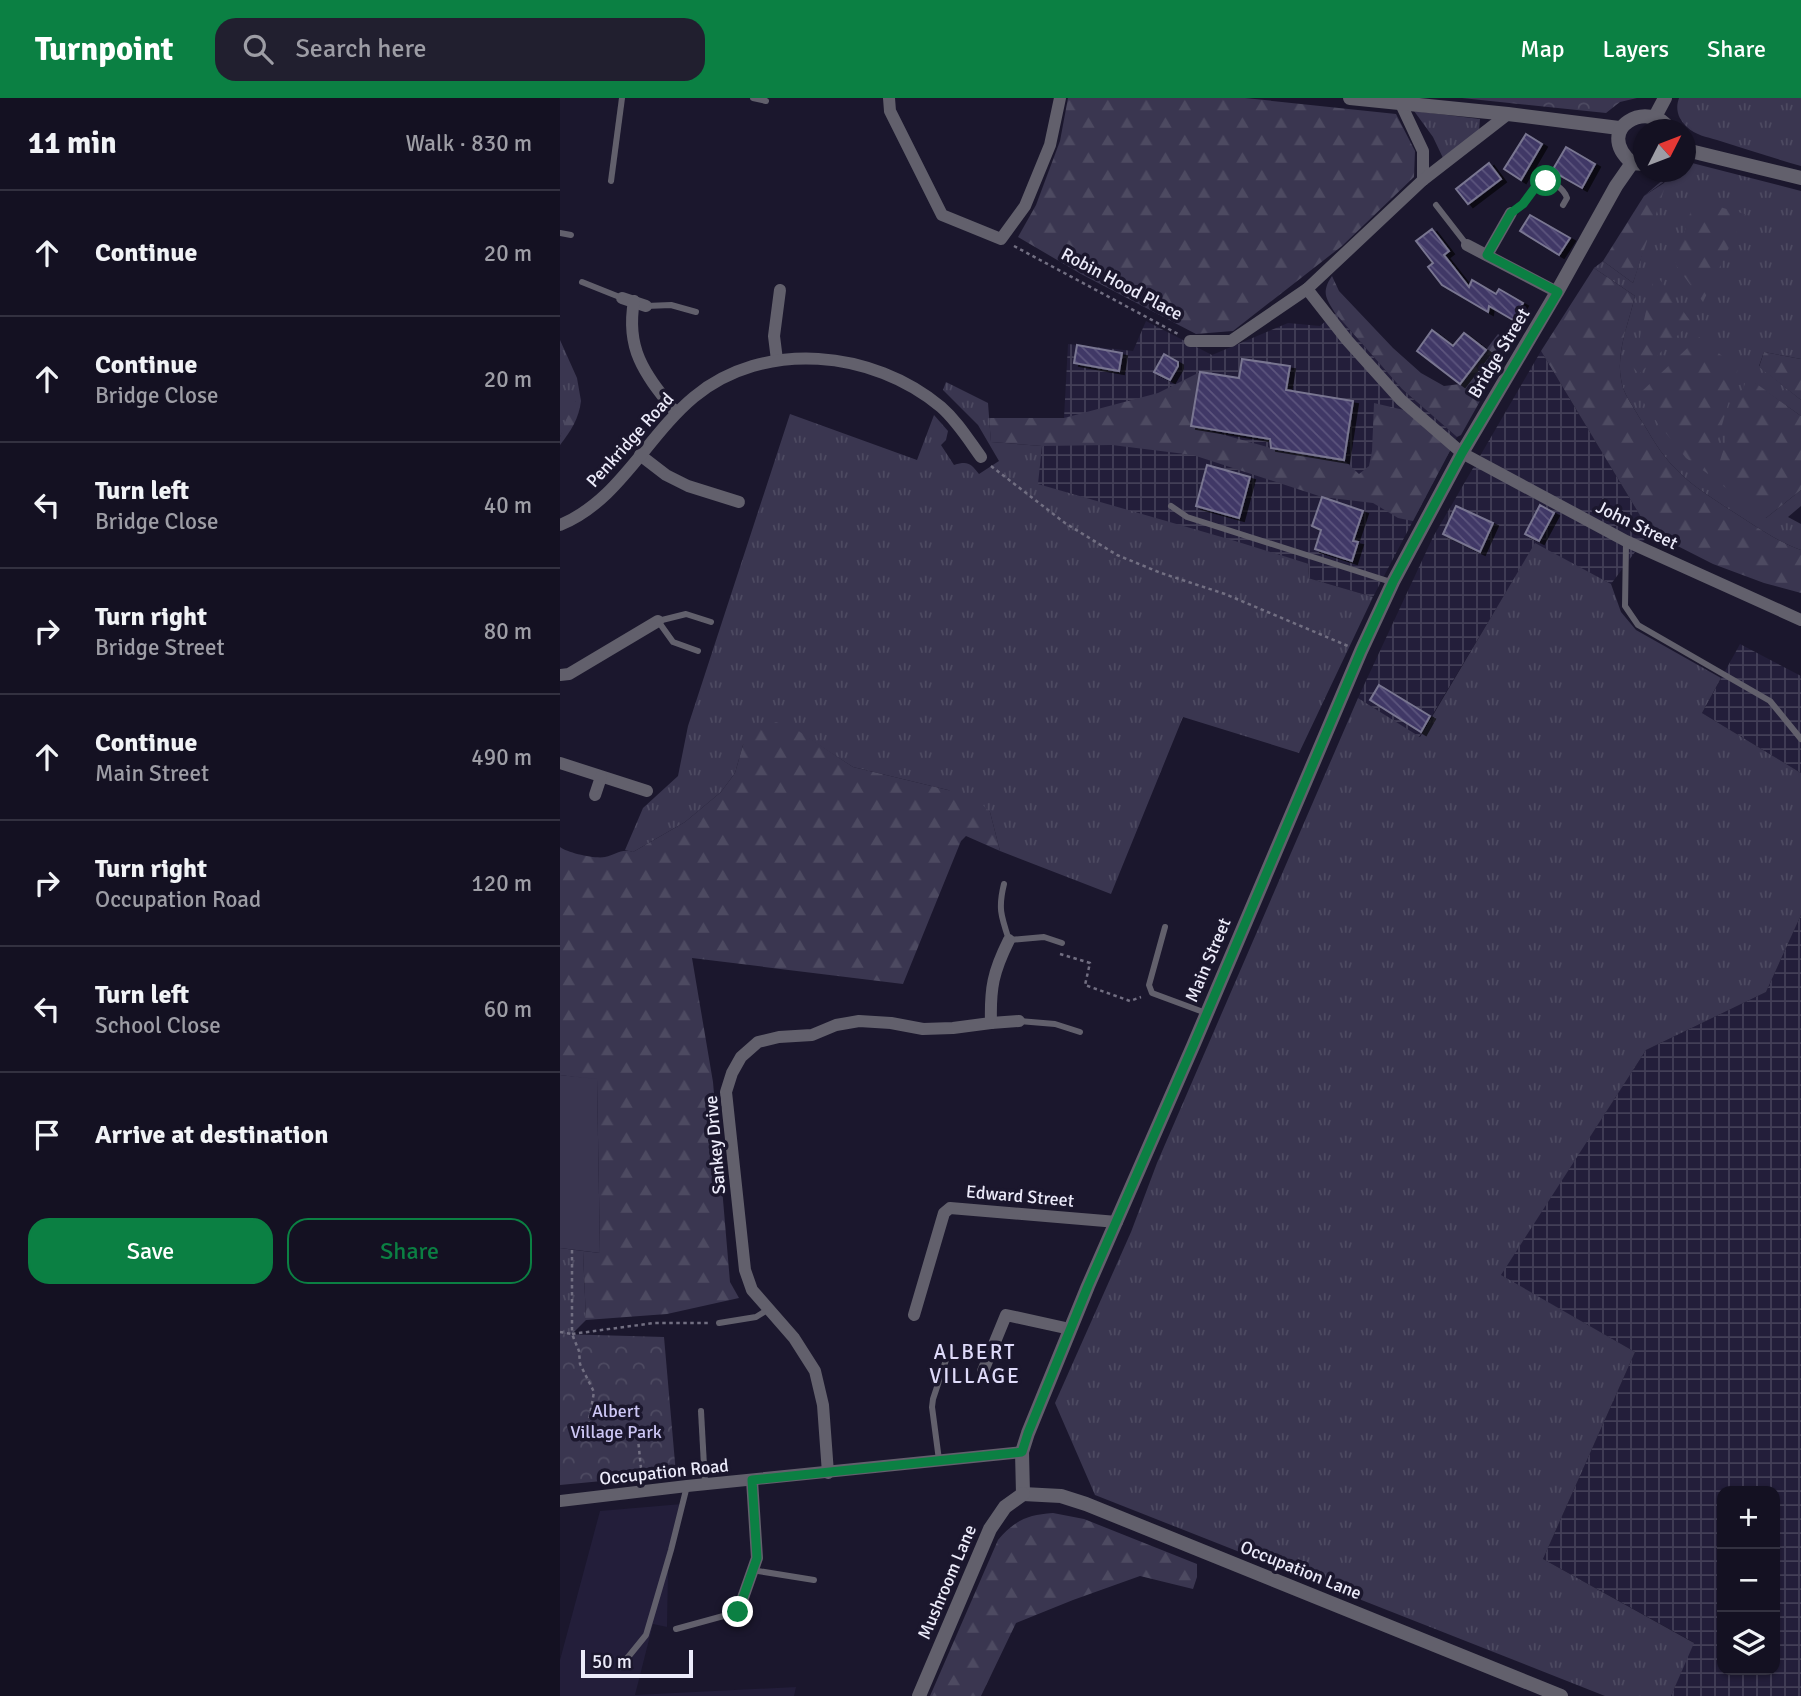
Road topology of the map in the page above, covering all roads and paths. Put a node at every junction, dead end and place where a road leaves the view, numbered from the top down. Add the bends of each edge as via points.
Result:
1 (622, 98) edge
2 (753, 98) edge
3 (889, 98) edge
4 (1060, 98) edge
5 (1350, 98) edge
6 (1665, 98) edge
7 (766, 101) dead end
8 (1401, 104) junction
9 (1657, 113) junction
10 (1508, 114) junction
11 (1664, 119) edge
12 (1619, 128) junction
13 (1696, 153) edge
14 (1633, 159) edge
15 (1633, 168) edge
16 (1801, 178) edge
17 (1423, 180) junction
18 (611, 181) dead end
19 (1436, 205) dead end
20 (1563, 205) dead end
21 (1511, 213) joint
22 (560, 233) edge
23 (571, 235) dead end
24 (1002, 239) junction
25 (1467, 245) joint
26 (1487, 255) junction
27 (582, 282) dead end
28 (1307, 289) junction
29 (780, 290) dead end
30 (1558, 292) junction
31 (634, 302) junction
32 (696, 312) dead end
33 (1190, 341) joint
34 (777, 360) junction
35 (676, 413) junction
36 (1462, 453) junction
37 (640, 455) junction
38 (981, 457) joint
39 (739, 502) dead end
40 (1171, 506) dead end
41 (560, 525) edge
42 (1626, 541) junction
43 (1393, 582) junction
44 (1801, 620) edge
45 (658, 621) junction
46 (711, 622) dead end
47 (698, 651) dead end
48 (1361, 651) junction
49 (560, 675) edge
50 (1801, 739) edge
51 (560, 763) edge
52 (601, 778) junction
53 (647, 791) dead end
54 (595, 795) dead end
55 (1004, 884) dead end
56 (1165, 927) dead end
57 (1009, 940) junction
58 (1062, 943) joint
59 (1152, 993) junction
60 (1206, 1013) junction
61 (1019, 1021) joint
62 (991, 1023) junction
63 (1080, 1032) dead end
64 (1116, 1222) junction
65 (572, 1250) dead end
66 (769, 1309) junction
67 (914, 1315) dead end
68 (719, 1323) joint
69 (1070, 1329) junction
70 (560, 1332) edge
71 (572, 1334) junction
72 (947, 1357) dead end
73 (984, 1371) dead end
74 (701, 1411) dead end
75 (1022, 1452) junction
76 (939, 1462) junction
77 (828, 1473) junction
78 (752, 1480) junction
79 (705, 1485) junction
80 (687, 1486) junction
81 (644, 1491) junction
82 (1023, 1494) junction
83 (560, 1500) edge
84 (752, 1570) junction
85 (814, 1580) dead end
86 (738, 1612) joint
87 (676, 1629) dead end
88 (620, 1667) dead end
89 (919, 1696) edge
90 (1561, 1696) edge

1 - 18 lane
2 - 7 lane
3 - 24 street via 890,111 942,215
4 - 24 street via 1050,145 1025,205
5 - 8 street
6 - 9 street
8 - 10 street
8 - 17 street via 1423,151
9 - 11 street
9 - 12 street via 1636,111
10 - 12 street
10 - 17 street, Robin Hood Place
12 - 14 street via 1621,150
13 - 16 street
15 - 30 street, Bridge Street via 1616,186
17 - 28 street, Robin Hood Place
19 - 25 lane
20 - 21 lane via 1564,191 1540,181
21 - 26 street
22 - 23 lane
24 - 33 path, Robin Hood Place
25 - 26 street
26 - 30 street
27 - 31 lane
28 - 33 street, Robin Hood Place via 1230,341
28 - 36 street, John Street via 1401,400
29 - 34 street via 774,336
30 - 36 street, Bridge Street
31 - 32 lane
31 - 35 street via 631,319 636,352 647,377
34 - 35 street, Penkridge Road via 712,384
34 - 38 street, Penkridge Road via 829,359 897,379 940,406
35 - 37 street, Penkridge Road
36 - 42 street, John Street
36 - 43 street, Main Street
37 - 39 street via 688,486
37 - 41 street, Penkridge Road via 611,492
38 - 48 path via 1065,523 1117,555
40 - 43 lane via 1187,517
42 - 44 street, John Street
42 - 50 lane via 1625,606 1638,625 1770,701
43 - 48 street, Main Street
45 - 46 lane via 686,614
45 - 47 lane via 673,642
45 - 49 street
48 - 60 street, Main Street
51 - 52 street
52 - 53 street
52 - 54 street
55 - 57 lane via 1000,901
56 - 59 lane via 1149,985
57 - 58 lane via 1044,937
57 - 62 street via 992,979
58 - 59 path via 1058,953 1090,963 1086,985 1130,1001
59 - 60 lane
60 - 64 street, Main Street
61 - 62 street, Sankey Drive
61 - 63 lane
62 - 66 street, Sankey Drive via 923,1029 859,1021 812,1035 758,1042 741,1057 726,1092 745,1270 752,1290
64 - 67 street, Edward Street via 950,1208 944,1213
64 - 69 street, Main Street
65 - 71 path
66 - 68 lane via 756,1317
66 - 77 street, Sankey Drive via 815,1371 823,1405
68 - 71 path via 654,1323
69 - 73 street via 1006,1315
69 - 75 street, Main Street
70 - 71 path
71 - 81 path via 594,1392 588,1426 620,1438 630,1435 638,1439
72 - 76 lane via 932,1407
74 - 79 lane
75 - 76 street, Occupation Road
75 - 82 street, Main Street
76 - 77 street, Occupation Road
77 - 78 street, Occupation Road
78 - 79 street, Occupation Road
78 - 84 street via 757,1558
79 - 80 street, Occupation Road
80 - 81 street, Occupation Road
80 - 88 lane via 646,1635
81 - 83 street, Occupation Road
82 - 89 street, Mushroom Lane via 990,1529
82 - 90 street, Occupation Lane via 1049,1494 1086,1504
84 - 85 lane
84 - 86 street
86 - 87 lane

